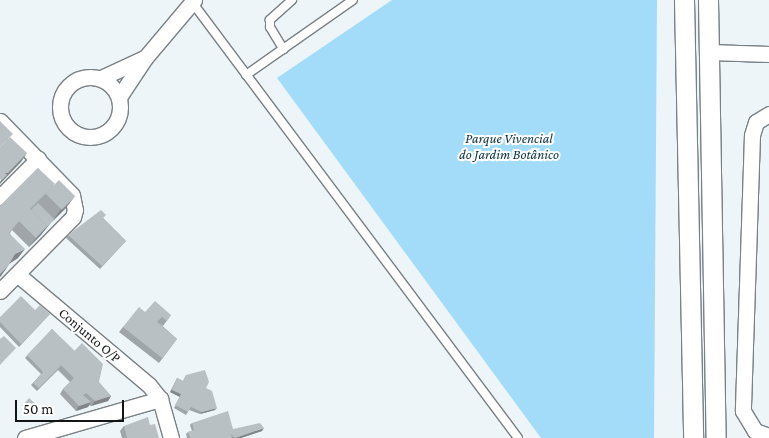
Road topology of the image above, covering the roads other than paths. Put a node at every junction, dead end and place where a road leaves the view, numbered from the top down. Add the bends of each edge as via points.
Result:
1 (292, 0) edge
2 (354, 0) edge
3 (684, 0) edge
4 (708, 0) edge
5 (193, 1) edge
6 (283, 49) junction
7 (709, 52) junction
8 (769, 54) edge
9 (145, 58) junction
10 (246, 75) junction
11 (102, 78) junction
12 (119, 97) junction
13 (769, 114) edge
14 (0, 121) edge
15 (38, 159) junction
16 (0, 197) edge
17 (17, 274) junction
18 (0, 291) edge
19 (160, 399) junction
20 (769, 436) edge
21 (25, 438) edge
22 (171, 438) edge
23 (518, 438) edge
24 (693, 438) edge
25 (716, 438) edge

1 - 6 lane via 270,20 270,27
2 - 6 lane
3 - 24 street
4 - 7 street
5 - 9 street
5 - 10 lane
6 - 10 lane
7 - 8 street
7 - 25 street
9 - 11 street
9 - 12 street
10 - 23 lane
11 - 12 street
11 - 12 street via 81,77 65,89 60,109 68,128 86,137 106,133 119,117
13 - 20 street via 756,122 752,135 743,411 755,431
14 - 15 street
15 - 16 street
15 - 17 street via 72,195 75,210 73,217
17 - 18 street
17 - 19 street, Conjunto O/P via 133,371
19 - 21 street
19 - 22 street

